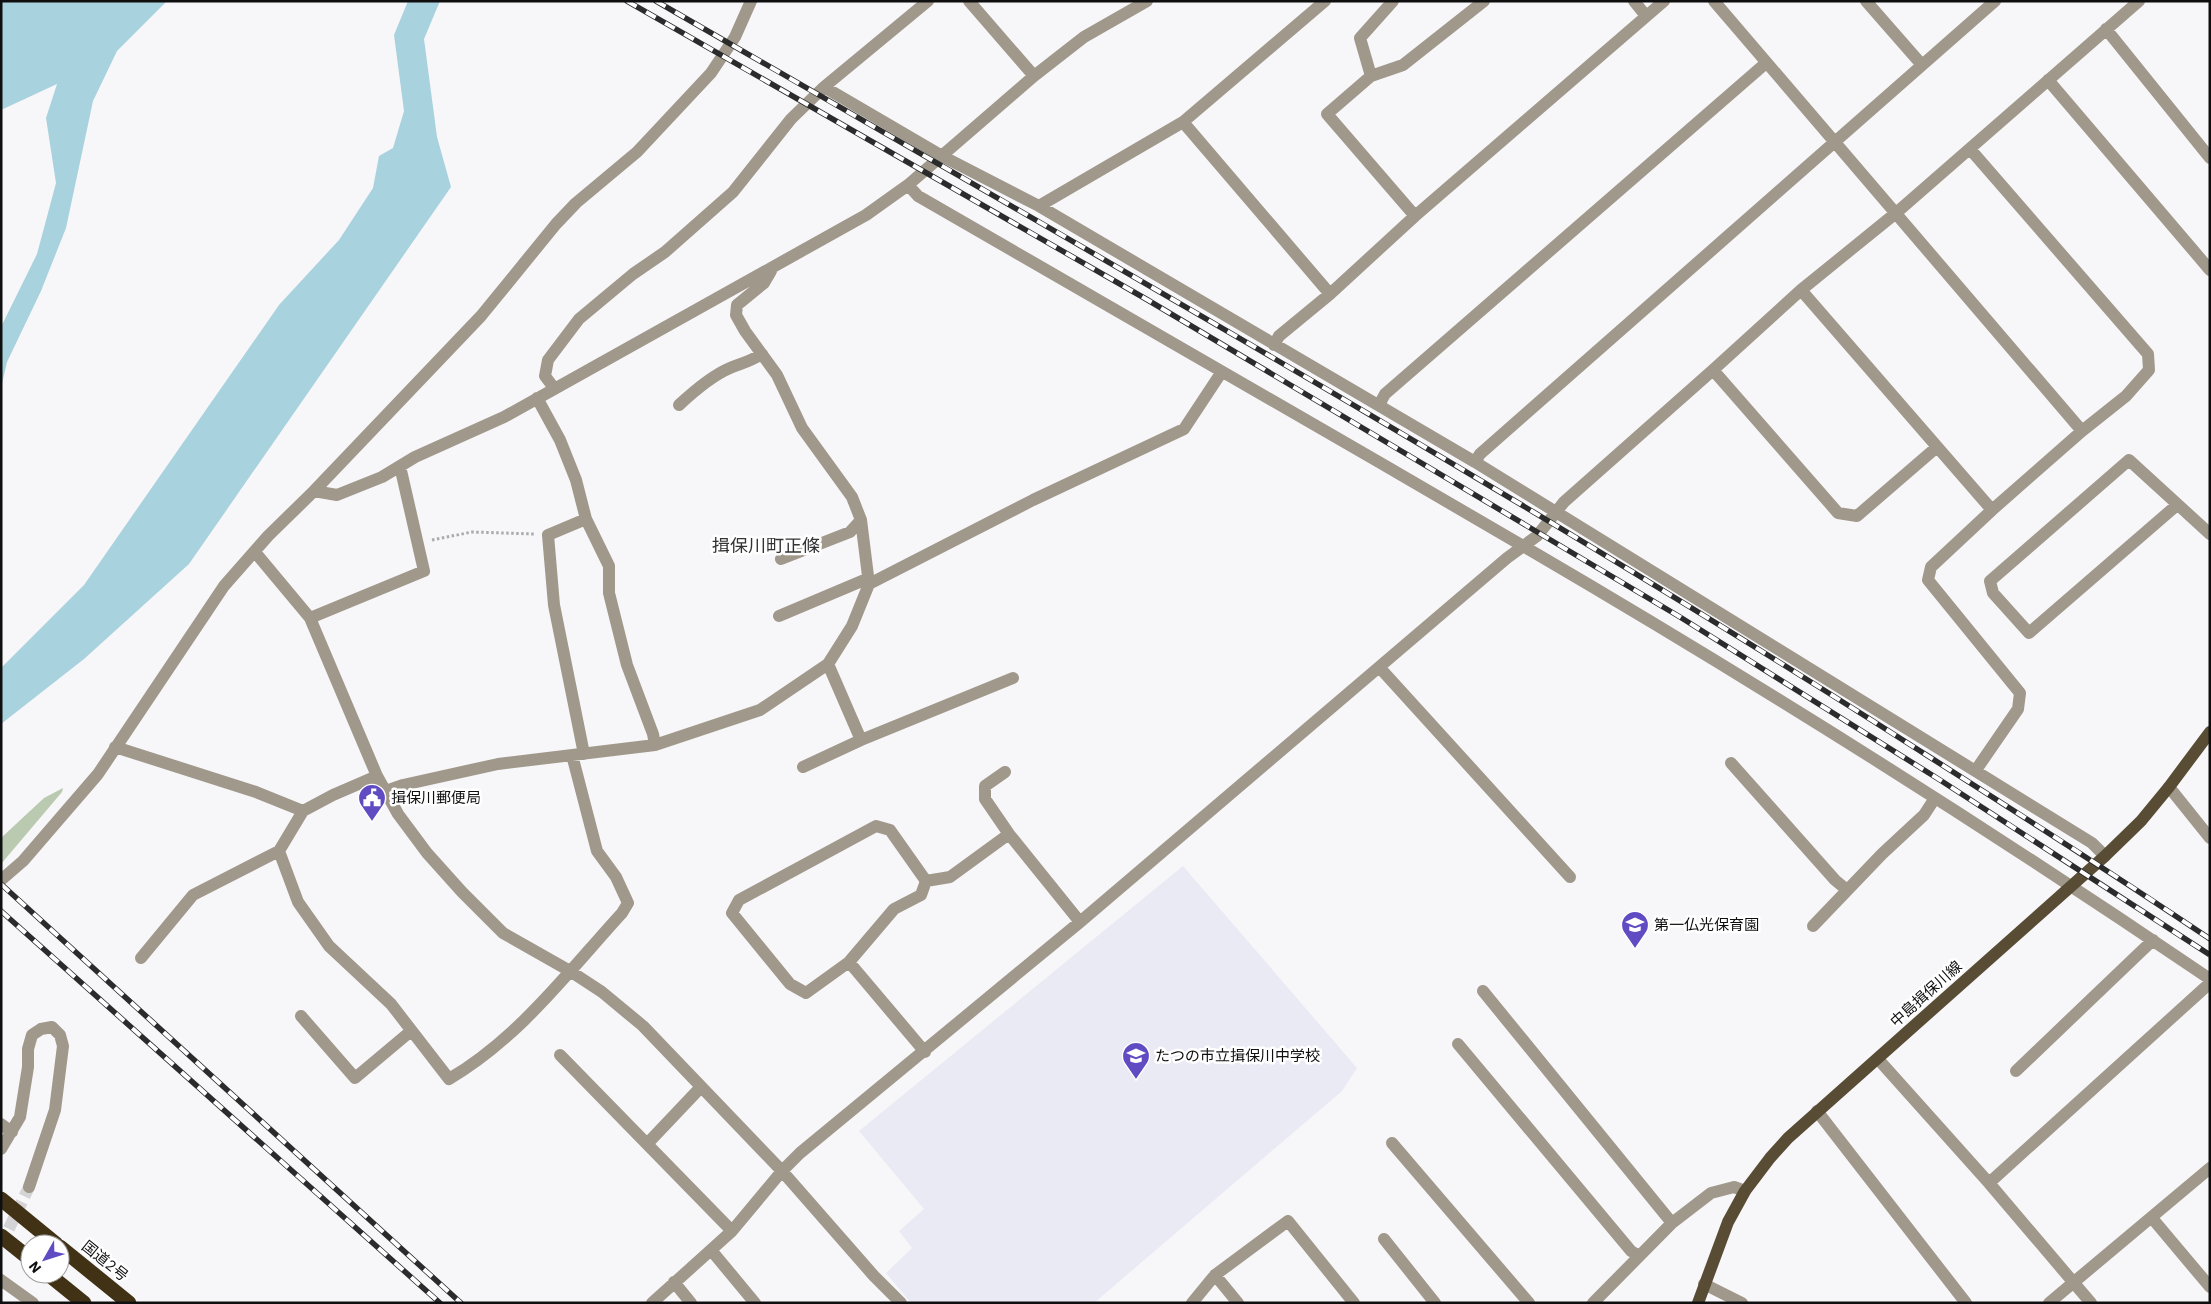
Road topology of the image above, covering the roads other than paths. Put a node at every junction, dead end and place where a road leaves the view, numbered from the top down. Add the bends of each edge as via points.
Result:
1 (752, 1) edge
2 (928, 1) edge
3 (968, 1) edge
4 (1146, 1) edge
5 (1325, 1) edge
6 (1393, 1) edge
7 (1484, 1) edge
8 (1634, 1) edge
9 (1664, 1) edge
10 (1714, 1) edge
11 (1866, 1) edge
12 (1995, 1) edge
13 (2139, 1) edge
14 (1646, 16) junction
15 (2106, 29) junction
16 (1766, 63) junction
17 (1922, 64) junction
18 (1034, 76) junction
19 (1371, 76) junction
20 (2048, 80) junction
21 (824, 86) junction
22 (1183, 122) junction
23 (1835, 142) junction
24 (1970, 149) junction
25 (942, 156) junction
26 (2210, 158) edge
27 (908, 185) junction
28 (1039, 206) junction
29 (1896, 213) junction
30 (1415, 216) junction
31 (772, 269) junction
32 (2210, 270) edge
33 (1800, 290) junction
34 (1330, 294) junction
35 (1274, 346) junction
36 (762, 354) junction
37 (1714, 370) junction
38 (1221, 372) junction
39 (554, 388) junction
40 (537, 398) junction
41 (679, 405) dead end
42 (1379, 405) junction
43 (2082, 431) junction
44 (1937, 447) junction
45 (1475, 462) junction
46 (400, 466) junction
47 (314, 491) junction
48 (2177, 505) junction
49 (1556, 510) junction
50 (1992, 510) junction
51 (586, 519) junction
52 (861, 520) junction
53 (2210, 534) edge
54 (1523, 546) junction
55 (255, 552) junction
56 (781, 559) dead end
57 (869, 581) junction
58 (779, 616) dead end
59 (310, 618) junction
60 (828, 664) junction
61 (1380, 668) junction
62 (1013, 678) dead end
63 (2210, 732) edge
64 (861, 740) junction
65 (655, 745) junction
66 (115, 747) junction
67 (578, 754) junction
68 (1732, 763) dead end
69 (803, 767) dead end
70 (1976, 770) junction
71 (1005, 772) dead end
72 (377, 776) junction
73 (2169, 787) junction
74 (386, 791) junction
75 (1936, 798) junction
76 (303, 812) junction
77 (1009, 834) junction
78 (2210, 838) edge
79 (278, 851) junction
80 (2105, 856) junction
81 (1570, 877) dead end
82 (1, 880) edge
83 (926, 881) junction
84 (2072, 886) junction
85 (1847, 890) junction
86 (1080, 922) junction
87 (1813, 926) dead end
88 (2153, 940) junction
89 (141, 958) dead end
90 (849, 962) junction
91 (570, 971) junction
92 (2210, 979) edge
93 (2210, 983) edge
94 (1483, 990) dead end
95 (301, 1016) dead end
96 (411, 1031) junction
97 (1458, 1044) dead end
98 (924, 1052) junction
99 (560, 1055) dead end
100 (1878, 1059) junction
101 (2016, 1071) dead end
102 (702, 1087) junction
103 (1817, 1111) junction
104 (6, 1128) edge
105 (1392, 1143) dead end
106 (647, 1144) junction
107 (1, 1149) edge
108 (2210, 1168) edge
109 (782, 1171) junction
110 (1989, 1183) junction
111 (29, 1187) tunnel mouth
112 (1745, 1191) junction
113 (1, 1199) edge
114 (2152, 1218) junction
115 (1672, 1222) junction
116 (732, 1231) junction
117 (44, 1234) edge
118 (1, 1236) edge
119 (1384, 1239) dead end
120 (710, 1250) junction
121 (20, 1251) edge
122 (70, 1255) edge
123 (1639, 1256) junction
124 (1215, 1275) junction
125 (1, 1280) edge
126 (674, 1282) junction
127 (2074, 1282) junction
128 (60, 1284) edge
129 (1704, 1284) junction
130 (2210, 1287) edge
131 (33, 1303) edge
132 (84, 1303) edge
133 (128, 1303) edge
134 (652, 1303) edge
135 (691, 1303) edge
136 (755, 1303) edge
137 (901, 1303) edge
138 (1192, 1303) edge
139 (1238, 1303) edge
140 (1354, 1303) edge
141 (1435, 1303) edge
142 (1529, 1303) edge
143 (1593, 1303) edge
144 (1698, 1303) edge
145 (1742, 1303) edge
146 (1966, 1303) edge
147 (2049, 1303) edge
148 (2091, 1303) edge

1 - 47 street via 735,37 711,73 637,152 556,224 481,316
2 - 21 street
3 - 18 street
4 - 18 street via 1084,37
5 - 22 street
6 - 19 street via 1360,38
7 - 19 street via 1403,65
8 - 14 street
9 - 14 street
10 - 16 street
11 - 17 street
12 - 17 street
13 - 15 street
14 - 30 street
15 - 20 street
15 - 26 street
16 - 23 street
16 - 42 street via 1385,394
17 - 23 street
18 - 25 street
19 - 30 street via 1327,114
20 - 24 street
20 - 32 street
21 - 25 street
21 - 39 street via 791,119 733,192 665,252 579,319 548,360 546,376
22 - 28 street
22 - 34 street
23 - 29 street
23 - 45 street via 1480,454
24 - 29 street
24 - 43 street via 2148,354 2149,370 2126,396
25 - 27 street
25 - 28 street
27 - 31 street via 866,215
27 - 38 street via 918,196
28 - 35 street
29 - 33 street
29 - 43 street
30 - 34 street
31 - 36 street via 764,283 737,306 736,314
31 - 39 street
33 - 37 street
33 - 44 street
34 - 35 street via 1279,336
35 - 42 street
36 - 41 street via 748,363 729,368
36 - 52 street via 777,375 802,428 852,497
37 - 44 street via 1838,513 1857,516
37 - 49 street
38 - 54 street
38 - 57 street via 1184,429
39 - 40 street
40 - 46 street
40 - 51 street via 560,440 576,480
42 - 45 street
43 - 50 street
44 - 50 street
45 - 49 street
46 - 47 street via 337,495
46 - 59 street via 424,571
47 - 55 street
48 - 48 street via 2129,460 1990,581 1994,593 2029,633
48 - 53 street
49 - 54 street via 1537,536
49 - 70 street
50 - 70 street via 1931,567 1928,580 2020,693 2018,709
51 - 65 street via 609,566 609,593 627,665
51 - 67 street via 548,535 554,605
52 - 56 street via 850,532
52 - 57 street
54 - 61 street
54 - 75 street
55 - 59 street
55 - 66 street via 224,586
57 - 58 street
57 - 60 street via 852,626
59 - 72 street
60 - 64 street
60 - 65 street via 760,710
61 - 81 street
61 - 86 street
62 - 64 street
63 - 73 main road, 中島揖保川線
64 - 69 street
65 - 67 street
66 - 76 street via 256,792
66 - 82 street via 81,795 23,862
67 - 74 street via 498,764
67 - 91 street via 597,852 616,877 628,903
68 - 85 street
70 - 80 street via 2092,844
71 - 77 street via 985,786 985,799
72 - 74 street
72 - 76 street
73 - 78 street
73 - 80 main road, 中島揖保川線 via 2141,821
74 - 91 street via 398,814 427,853 502,933
75 - 84 street
75 - 85 street via 1924,816
76 - 79 street
77 - 83 street via 950,877
77 - 86 street
79 - 89 street via 193,895
79 - 96 street via 298,902 329,946 390,1004
80 - 84 main road, 中島揖保川線
83 - 90 street via 921,895 894,909
83 - 90 street via 890,830 876,826 739,900 732,913 790,984 806,993
84 - 88 street
84 - 100 main road, 中島揖保川線
85 - 87 street
86 - 98 street
88 - 92 street
88 - 101 street
90 - 98 street
91 - 96 street via 529,1017 474,1064 449,1079
91 - 102 street via 643,1026
93 - 110 street
94 - 115 street
95 - 96 street via 355,1078
97 - 123 street via 1631,1251
98 - 109 street
99 - 106 street
100 - 103 main road, 中島揖保川線
100 - 110 street
102 - 106 street
102 - 109 street
103 - 112 main road, 中島揖保川線 via 1770,1158
103 - 146 street
104 - 107 street
104 - 111 street via 20,1117 32,1035 52,1027 60,1035 63,1046 55,1110
105 - 142 street
106 - 116 street
108 - 114 street
109 - 116 street
109 - 137 street
110 - 127 street
112 - 115 street via 1734,1187 1711,1193
112 - 129 main road, 中島揖保川線 via 1728,1222
113 - 117 highway
114 - 127 street
114 - 130 street
115 - 123 street
116 - 120 street
118 - 121 highway
119 - 141 street
120 - 126 street
120 - 136 street
122 - 133 highway, 国道2号
123 - 143 street
124 - 138 street
124 - 139 street
124 - 140 street via 1288,1222
125 - 131 street
126 - 134 street
126 - 135 street
127 - 147 street
127 - 148 street
128 - 132 highway
129 - 144 main road, 中島揖保川線
129 - 145 street

